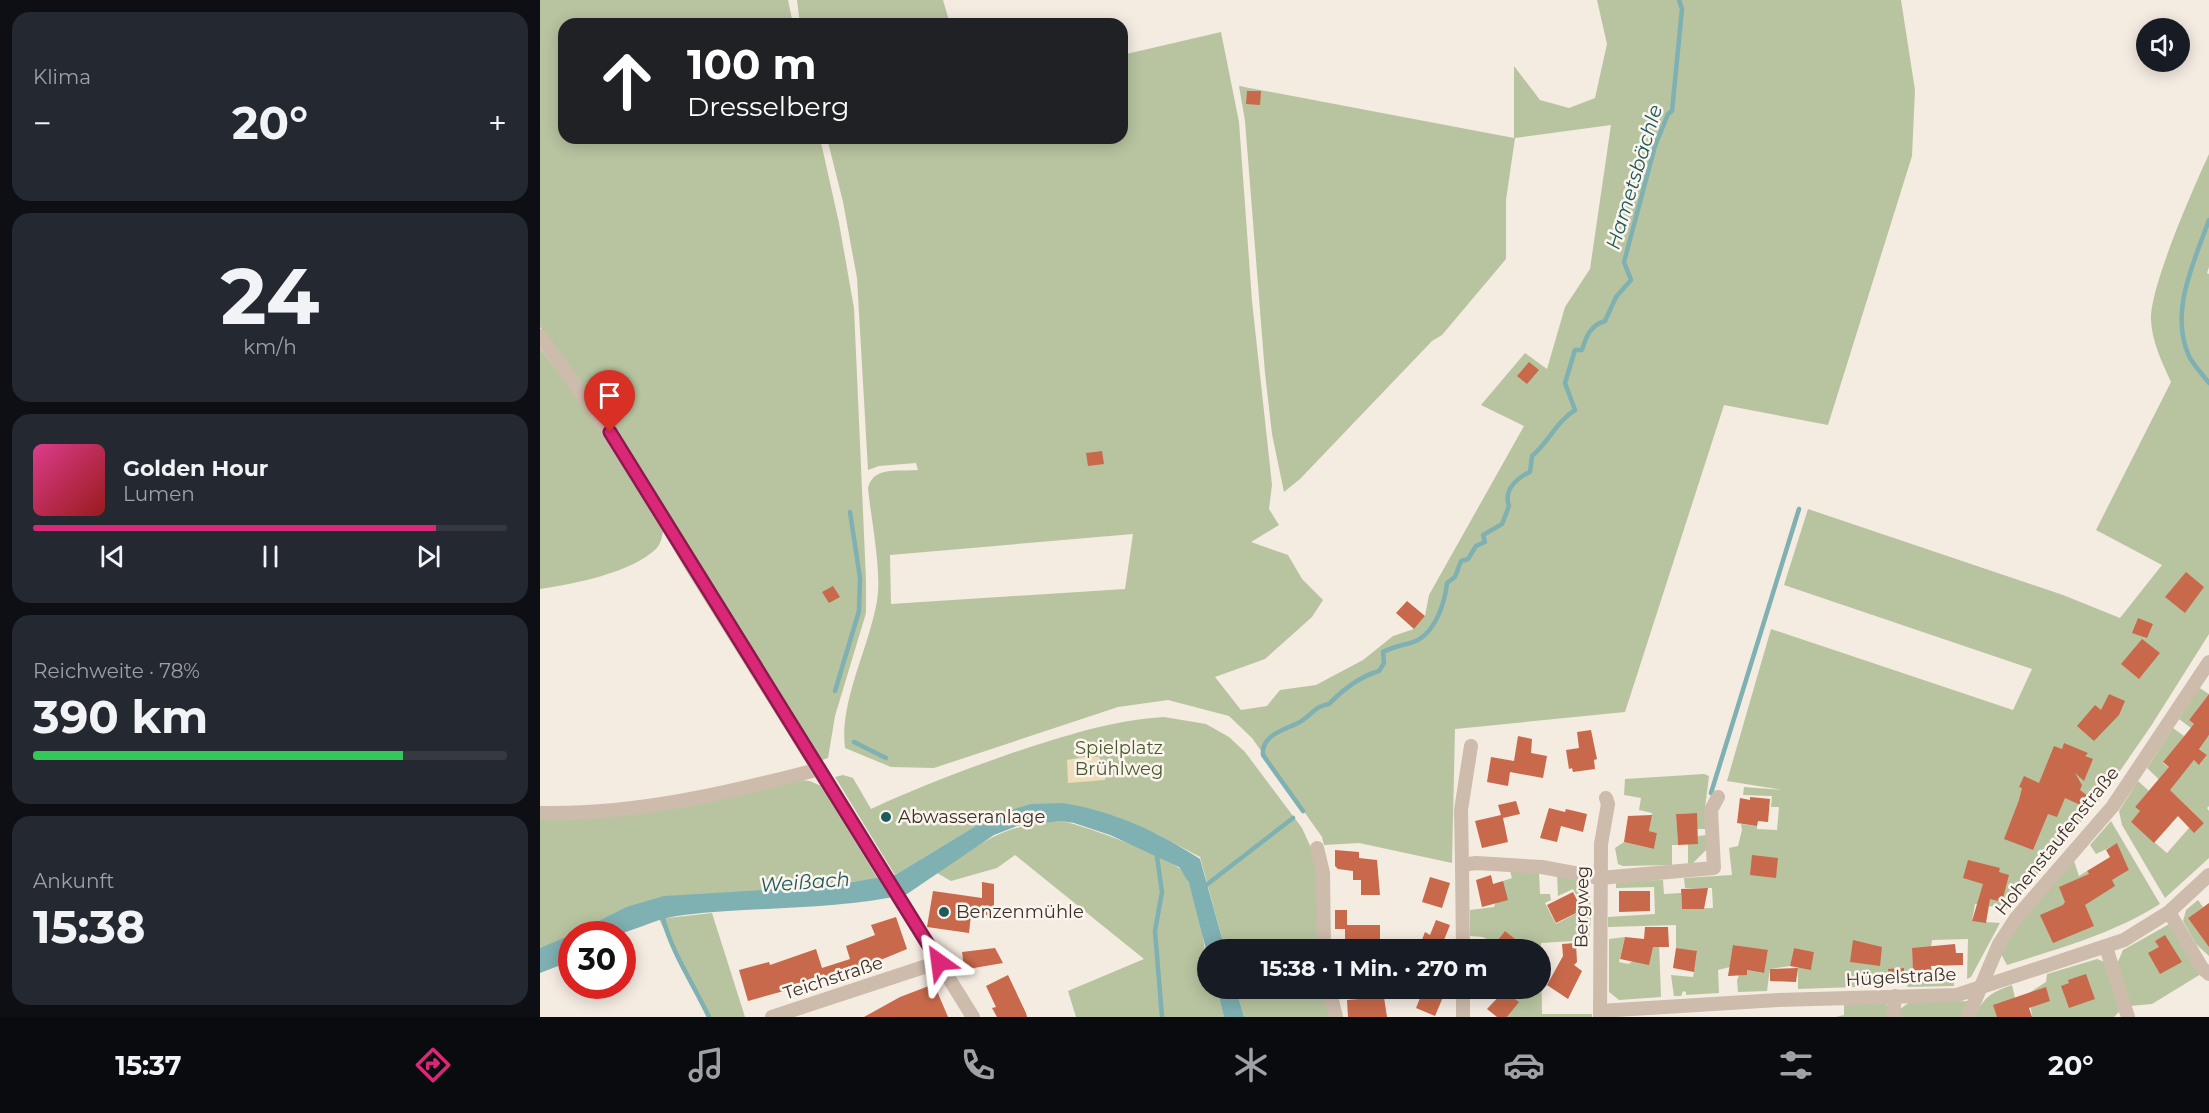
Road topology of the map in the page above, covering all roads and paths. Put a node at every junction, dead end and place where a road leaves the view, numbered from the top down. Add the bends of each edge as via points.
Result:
1 (540, 336) edge
2 (2209, 662) edge
3 (1471, 746) dead end
4 (820, 769) junction
5 (1718, 797) dead end
6 (1606, 798) dead end
7 (540, 813) edge
8 (1317, 848) dead end
9 (1462, 865) junction
10 (2209, 875) edge
11 (1600, 878) junction
12 (2169, 912) junction
13 (1324, 939) edge
14 (1462, 939) edge
15 (2106, 947) junction
16 (939, 962) junction
17 (2209, 974) edge
18 (1981, 986) junction
19 (1895, 996) junction
20 (1332, 999) edge
21 (1463, 999) edge
22 (1600, 1014) edge
23 (772, 1017) edge
24 (973, 1017) edge
25 (1336, 1017) edge
26 (1463, 1017) edge
27 (1893, 1017) edge
28 (1968, 1017) edge
29 (2128, 1017) edge

1 - 4 street via 622,450
2 - 18 street, Hohenstaufenstraße via 2114,806 2016,918 1999,944
3 - 9 street via 1461,810
4 - 7 street via 676,803
4 - 16 street
5 - 11 street via 1711,810 1714,868
6 - 11 street, Bergweg
8 - 13 street via 1323,873
9 - 11 street via 1542,867
9 - 14 street
10 - 12 street, Hügelstraße
11 - 22 street, Bergweg
12 - 15 street, Hügelstraße via 2140,932
12 - 17 street
15 - 18 street, Hügelstraße
15 - 29 street
16 - 23 street, Teichstraße
16 - 24 street
18 - 19 street, Hügelstraße via 1957,995
18 - 28 street, Hohenstaufenstraße
19 - 22 street, Hügelstraße
19 - 27 street
20 - 25 street
21 - 26 street

